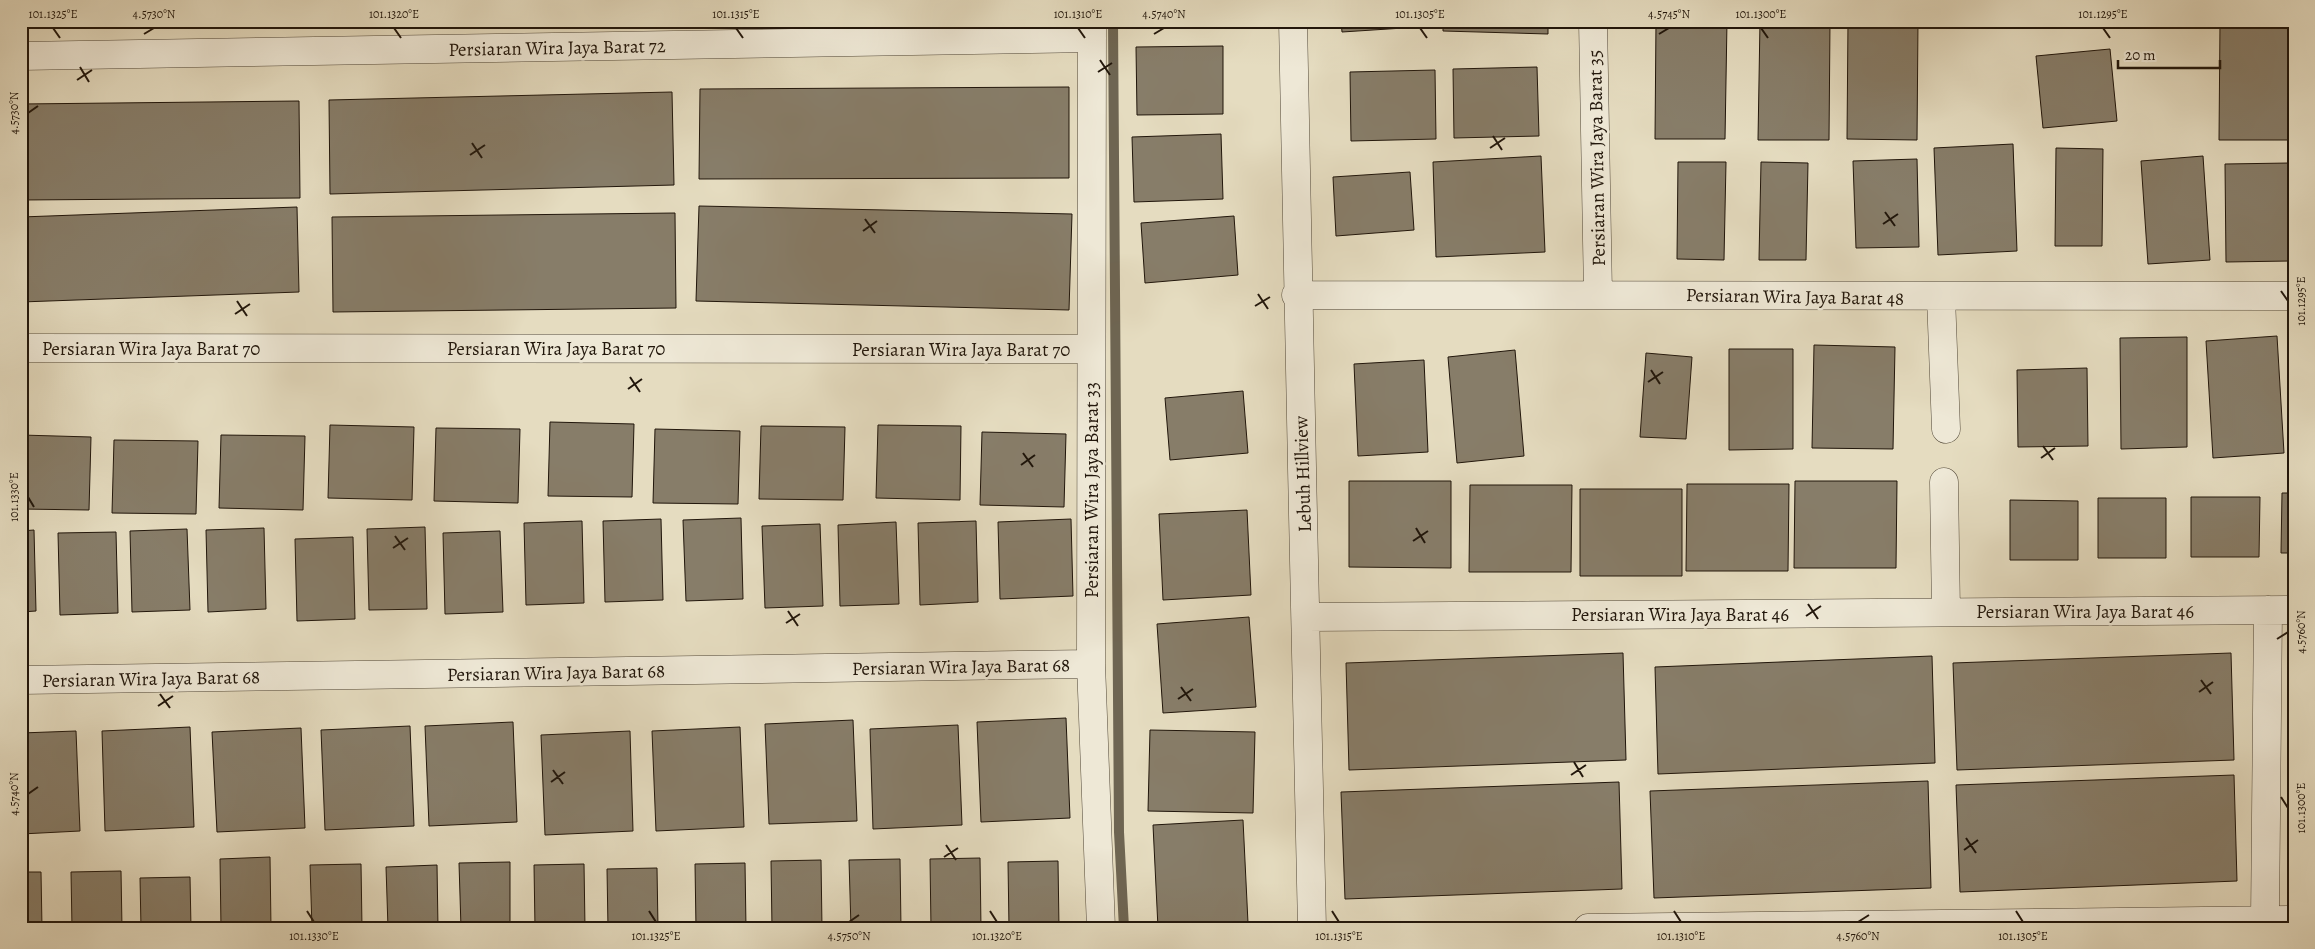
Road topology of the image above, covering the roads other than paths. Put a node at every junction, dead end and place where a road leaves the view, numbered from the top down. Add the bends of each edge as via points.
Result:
1 (1292, 21) edge
2 (1593, 21) edge
3 (1092, 30) edge
4 (21, 56) edge
5 (1598, 294) junction
6 (1296, 295) junction
7 (2294, 296) edge
8 (1940, 297) junction
9 (21, 348) edge
10 (1091, 349) junction
11 (1946, 429) dead end
12 (1944, 482) dead end
13 (2281, 610) edge
14 (1946, 612) junction
15 (1307, 617) junction
16 (1091, 664) junction
17 (21, 680) edge
18 (2265, 920) junction
19 (2294, 920) edge
20 (1101, 928) edge
21 (1312, 928) edge
22 (1588, 928) edge

1 - 6 street, Lebuh Hillview
2 - 5 street, Persiaran Wira Jaya Barat 35
3 - 4 street, Persiaran Wira Jaya Barat 72
3 - 10 street, Persiaran Wira Jaya Barat 33
5 - 6 street, Persiaran Wira Jaya Barat 48
5 - 8 street, Persiaran Wira Jaya Barat 48
6 - 15 street, Lebuh Hillview
7 - 8 street, Persiaran Wira Jaya Barat 48
8 - 11 street
9 - 10 street, Persiaran Wira Jaya Barat 70
10 - 16 street, Persiaran Wira Jaya Barat 33
12 - 14 street
13 - 14 street, Persiaran Wira Jaya Barat 46
13 - 18 street
14 - 15 street, Persiaran Wira Jaya Barat 46
15 - 21 street, Lebuh Hillview
16 - 17 street, Persiaran Wira Jaya Barat 68
16 - 20 street, Persiaran Wira Jaya Barat 33
18 - 19 street
18 - 22 street

